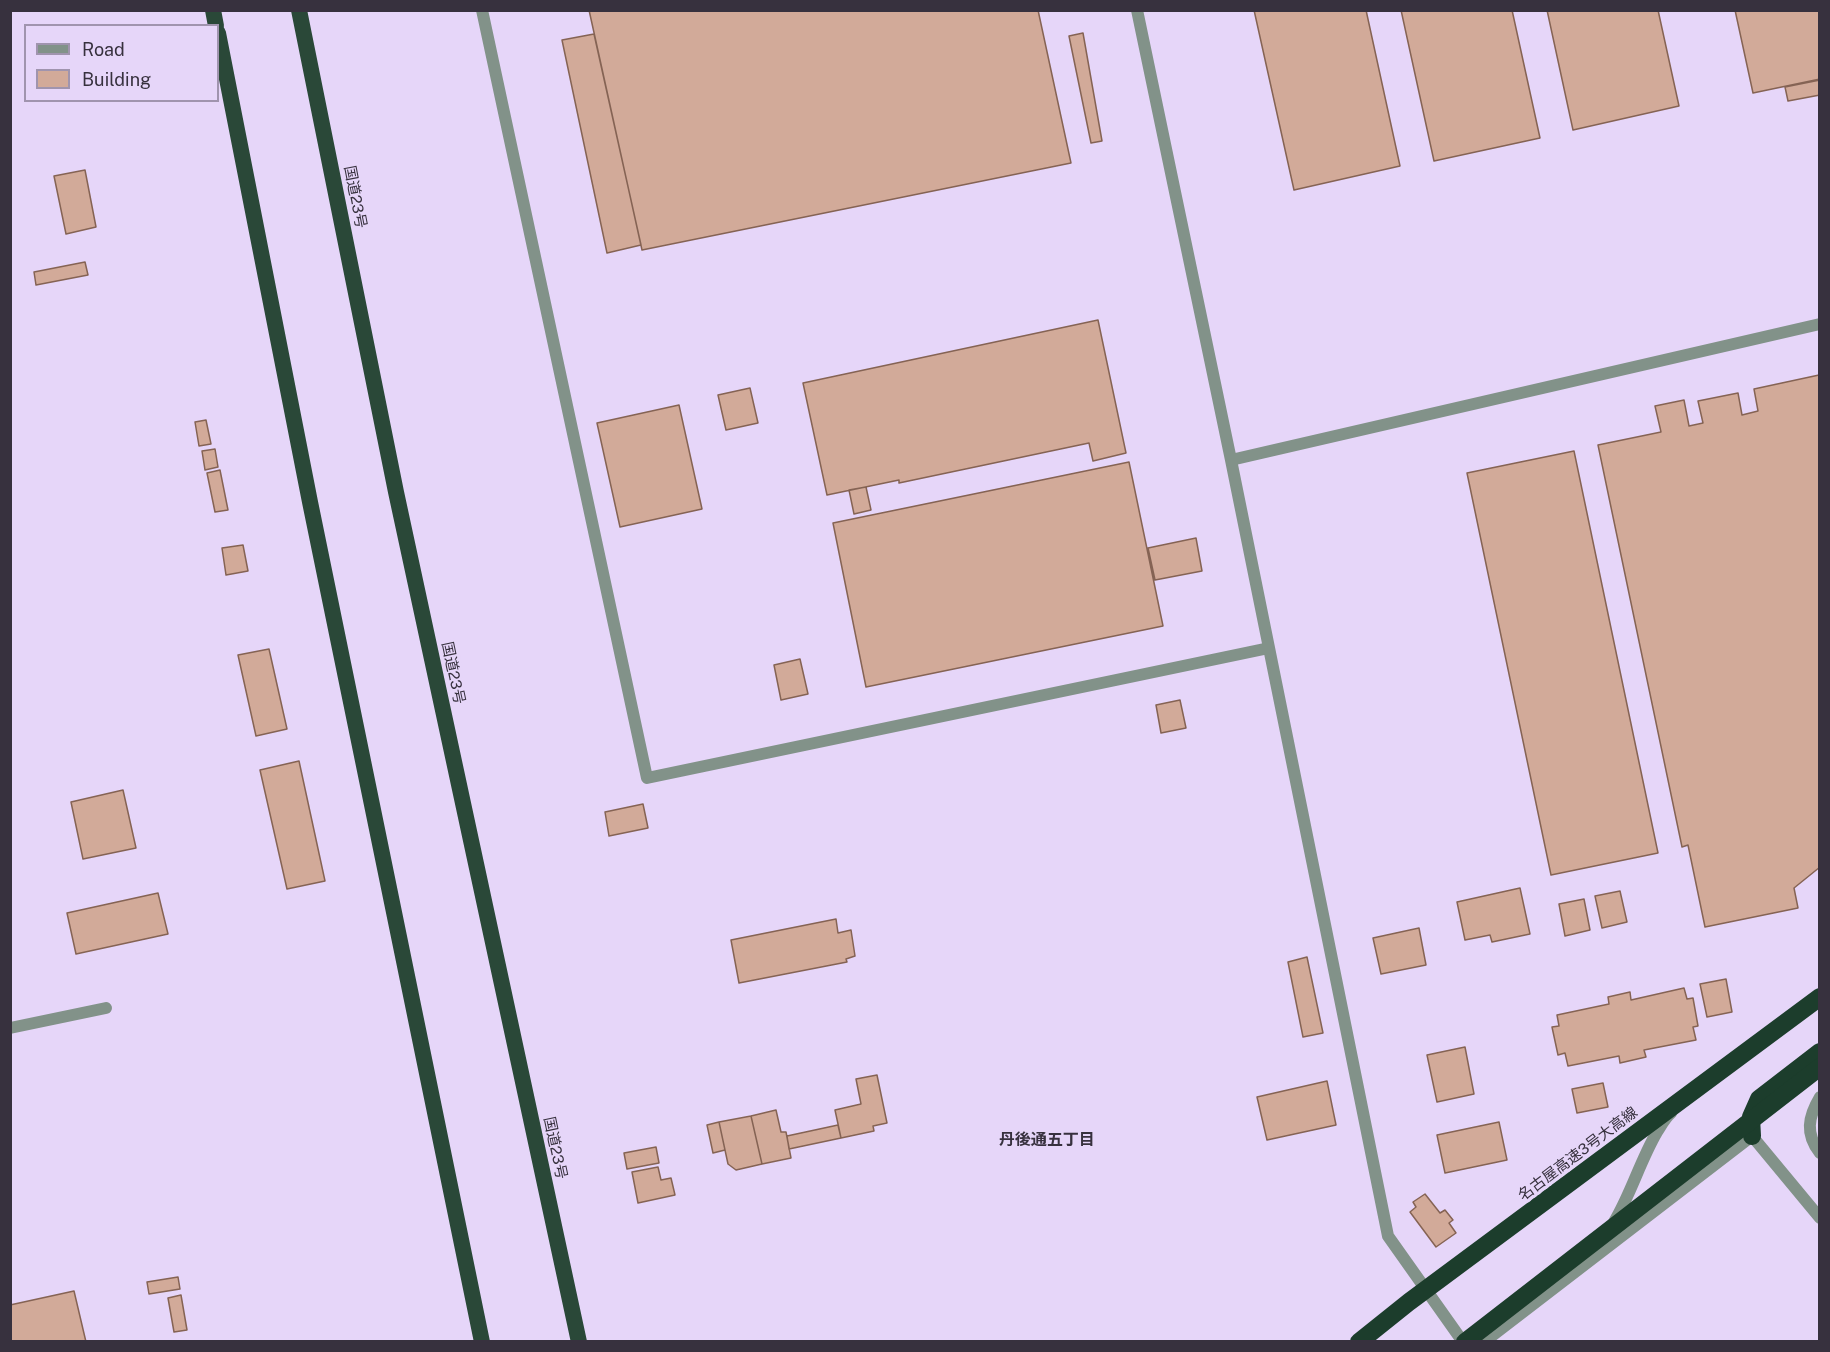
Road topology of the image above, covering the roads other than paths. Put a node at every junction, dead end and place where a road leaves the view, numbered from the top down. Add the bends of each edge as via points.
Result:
1 (299, 10) edge
2 (482, 10) edge
3 (1137, 10) edge
4 (219, 38) edge
5 (1820, 324) edge
6 (1231, 460) junction
7 (1269, 648) junction
8 (1820, 997) edge
9 (106, 1008) dead end
10 (10, 1028) edge
11 (1820, 1052) edge
12 (1820, 1066) edge
13 (1820, 1097) edge
14 (1752, 1136) junction
15 (1820, 1153) edge
16 (1820, 1218) edge
17 (1567, 1278) junction
18 (482, 1341) edge
19 (579, 1341) edge
20 (1359, 1341) edge
21 (1464, 1341) edge
22 (1484, 1341) edge

1 - 19 highway, 国道23号 via 396,492
2 - 7 street via 647,778
3 - 6 street
4 - 18 highway
5 - 6 street
6 - 7 street
7 - 21 street via 1388,1236
8 - 17 street via 1666,1117 1625,1205 1607,1234
8 - 20 highway, 名古屋高速3号大高線, bridge
9 - 10 street
11 - 14 highway via 1759,1099 1751,1117
12 - 21 highway, bridge
13 - 15 street via 1811,1112 1808,1129
14 - 16 street
14 - 17 street
17 - 22 street

